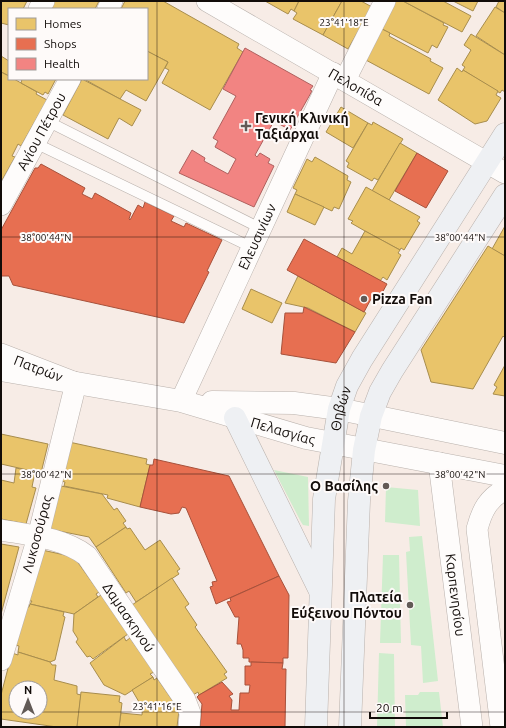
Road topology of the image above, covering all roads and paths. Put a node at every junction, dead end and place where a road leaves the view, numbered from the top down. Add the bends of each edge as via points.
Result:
1 (207, 1) edge
2 (385, 1) edge
3 (339, 77) junction
4 (69, 80) edge
5 (46, 121) junction
6 (505, 134) edge
7 (35, 143) junction
8 (496, 168) edge
9 (505, 195) edge
10 (1, 205) edge
11 (262, 228) junction
12 (253, 248) junction
13 (1, 354) edge
14 (1, 370) edge
15 (76, 383) junction
16 (181, 401) junction
17 (339, 409) junction
18 (371, 416) junction
19 (235, 418) junction
20 (505, 442) edge
21 (332, 443) junction
22 (364, 450) junction
23 (439, 463) junction
24 (505, 476) edge
25 (505, 489) edge
26 (1, 530) edge
27 (38, 537) junction
28 (321, 593) junction
29 (1, 660) edge
30 (188, 727) edge
31 (316, 727) edge
32 (350, 727) edge
33 (472, 727) edge
34 (501, 727) edge

1 - 3 street, Πελοπίδα
2 - 3 street, Ελευσινίων
3 - 8 street, Πελοπίδα
3 - 11 street, Ελευσινίων
4 - 5 street, Αγίου Πέτρου
5 - 7 street, Αγίου Πέτρου
5 - 11 lane
6 - 8 main road, Θηβών
7 - 10 street, Αγίου Πέτρου
7 - 12 lane
8 - 17 main road, Θηβών via 362,359 347,386
9 - 18 main road via 392,371
11 - 12 street, Ελευσινίων
12 - 16 street, Ελευσινίων
13 - 15 street, Πατρών
14 - 15 street, Πελασγίας
15 - 16 street, Πελασγίας
15 - 27 street, Λυκοσούρας
16 - 17 street, Πελασγίας via 294,403
16 - 19 street, Πελασγίας
17 - 18 street, Πελασγίας
17 - 21 main road, Θηβών
18 - 20 street, Πελασγίας
18 - 22 main road
19 - 21 street, Πελασγίας
19 - 28 main road
21 - 22 street, Πελασγίας
21 - 28 main road, Θηβών via 324,499
22 - 23 street, Πελασγίας
22 - 32 main road via 359,501
23 - 24 street, Πελασγίας
23 - 33 street, Καρπενησίου
25 - 34 street via 491,499 482,511 477,529
26 - 27 street, Δαμασκηνού
27 - 29 street, Λυκοσούρας
27 - 30 street, Δαμασκηνού via 76,547 87,556 185,700 190,713
28 - 31 main road, Θηβών

